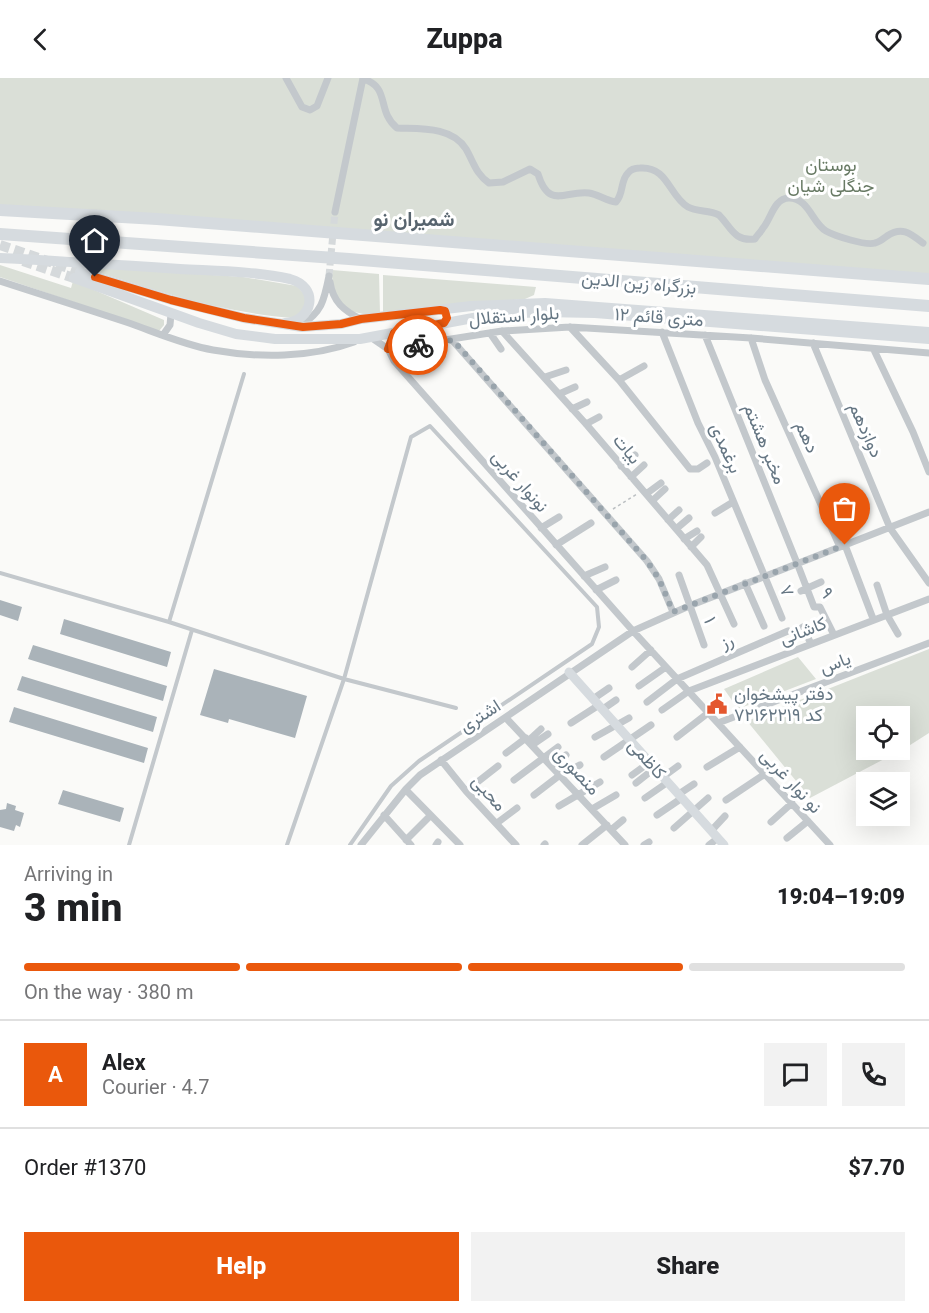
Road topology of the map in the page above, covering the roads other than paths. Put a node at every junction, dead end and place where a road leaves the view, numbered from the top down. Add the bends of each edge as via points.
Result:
1 (286, 78) edge
2 (328, 78) edge
3 (363, 79) edge
4 (0, 210) edge
5 (335, 212) tunnel mouth
6 (0, 234) edge
7 (923, 243) dead end
8 (0, 258) edge
9 (929, 279) edge
10 (0, 281) edge
11 (929, 306) edge
12 (440, 310) junction
13 (224, 313) junction
14 (171, 314) junction
15 (361, 319) junction
16 (277, 323) junction
17 (444, 323) junction
18 (300, 327) junction
19 (570, 327) junction
20 (219, 329) junction
21 (502, 331) junction
22 (662, 332) junction
23 (929, 332) edge
24 (394, 333) junction
25 (490, 333) junction
26 (163, 335) junction
27 (705, 335) junction
28 (372, 338) junction
29 (751, 338) junction
30 (360, 339) junction
31 (929, 339) edge
32 (453, 340) junction
33 (813, 343) junction
34 (501, 348) dead end
35 (388, 349) junction
36 (874, 350) junction
37 (929, 353) edge
38 (644, 366) dead end
39 (566, 370) dead end
40 (244, 374) dead end
41 (544, 377) junction
42 (619, 380) junction
43 (575, 387) dead end
44 (559, 394) junction
45 (587, 402) dead end
46 (572, 409) junction
47 (599, 417) dead end
48 (586, 424) junction
49 (635, 455) dead end
50 (707, 463) dead end
51 (644, 465) dead end
52 (621, 466) junction
53 (929, 472) edge
54 (631, 477) junction
55 (644, 492) junction
56 (652, 501) junction
57 (733, 502) junction
58 (679, 510) dead end
59 (929, 512) edge
60 (715, 513) dead end
61 (559, 517) dead end
62 (689, 518) dead end
63 (668, 520) junction
64 (591, 523) dead end
65 (541, 528) junction
66 (890, 528) junction
67 (676, 530) junction
68 (684, 539) junction
69 (556, 545) junction
70 (842, 546) junction
71 (691, 547) junction
72 (798, 566) junction
73 (605, 567) dead end
74 (0, 573) edge
75 (679, 575) dead end
76 (584, 576) junction
77 (764, 576) junction
78 (616, 580) dead end
79 (821, 582) dead end
80 (929, 583) edge
81 (746, 584) junction
82 (877, 585) dead end
83 (597, 590) junction
84 (804, 590) junction
85 (718, 594) junction
86 (929, 599) edge
87 (689, 606) junction
88 (673, 612) junction
89 (887, 615) junction
90 (872, 616) dead end
91 (782, 618) dead end
92 (169, 622) junction
93 (734, 624) dead end
94 (764, 626) dead end
95 (800, 629) dead end
96 (192, 630) junction
97 (633, 631) junction
98 (788, 632) dead end
99 (898, 634) dead end
100 (834, 635) junction
101 (929, 643) edge
102 (811, 644) junction
103 (704, 645) dead end
104 (651, 651) junction
105 (632, 667) dead end
106 (666, 667) junction
107 (569, 672) junction
108 (677, 678) junction
109 (344, 679) junction
110 (639, 686) dead end
111 (609, 688) dead end
112 (688, 691) junction
113 (616, 700) dead end
114 (647, 702) dead end
115 (598, 704) junction
116 (456, 708) dead end
117 (662, 710) dead end
118 (708, 713) junction
119 (506, 718) junction
120 (629, 718) dead end
121 (571, 723) dead end
122 (718, 723) junction
123 (651, 725) dead end
124 (618, 726) junction
125 (545, 731) dead end
126 (596, 737) dead end
127 (677, 738) dead end
128 (629, 739) junction
129 (529, 741) junction
130 (558, 747) dead end
131 (740, 747) junction
132 (506, 753) dead end
133 (566, 755) dead end
134 (604, 756) dead end
135 (544, 758) junction
136 (441, 760) junction
137 (580, 765) dead end
138 (653, 765) junction
139 (498, 766) dead end
140 (552, 766) junction
141 (678, 766) dead end
142 (707, 767) dead end
143 (765, 774) junction
144 (560, 775) junction
145 (632, 775) dead end
146 (514, 780) dead end
147 (666, 780) junction
148 (600, 782) dead end
149 (636, 783) dead end
150 (694, 784) dead end
151 (407, 791) dead end
152 (466, 791) junction
153 (534, 795) dead end
154 (579, 795) junction
155 (616, 795) dead end
156 (680, 796) junction
157 (645, 798) dead end
158 (708, 798) dead end
159 (726, 800) dead end
160 (792, 803) junction
161 (559, 806) dead end
162 (517, 808) dead end
163 (592, 809) junction
164 (694, 811) junction
165 (384, 816) junction
166 (430, 816) junction
167 (657, 816) dead end
168 (725, 816) dead end
169 (623, 820) dead end
170 (808, 821) junction
171 (771, 822) dead end
172 (497, 823) junction
173 (609, 827) junction
174 (674, 828) dead end
175 (718, 838) edge
176 (787, 838) dead end
177 (409, 843) edge
178 (129, 845) edge
179 (287, 845) edge
180 (350, 845) edge
181 (361, 845) edge
182 (460, 845) edge
183 (516, 845) edge
184 (582, 845) edge
185 (625, 845) edge
186 (709, 845) edge
187 (830, 845) edge

1 - 2 street via 302,107 309,110 317,106
3 - 5 street
3 - 7 street via 374,82 382,94 388,121 397,128 439,131 454,139 465,147 479,176 489,183 503,182 530,170 538,174 549,193 561,197 585,192 616,202 626,174 632,169 653,168 687,207 719,215 743,239 754,239 781,200 788,198 806,206 819,225 832,233 869,244 879,243 900,230 908,231
4 - 9 highway, بزرگراه زین الدین
6 - 11 highway, بزرگراه زین الدین
8 - 16 main road via 237,272 303,285 310,295 303,315 298,320
10 - 26 street
12 - 15 main road, بلوار استقلال
12 - 17 main road via 448,314
12 - 23 main road, بلوار استقلال via 545,303
13 - 14 main road, بلوار استقلال via 77,275
13 - 16 main road, بلوار استقلال
13 - 20 main road via 214,315
14 - 20 main road, بلوار استقلال
14 - 26 street
15 - 18 main road, بلوار استقلال
15 - 18 street via 337,303 329,276 322,305
16 - 18 main road, بلوار استقلال
17 - 24 main road, بلوار استقلال
17 - 31 main road, بلوار استقلال via 502,314 595,313
19 - 21 street, ۱۲ متری قائم
19 - 22 street, ۱۲ متری قائم
19 - 42 street, برغمدی
20 - 30 main road, بلوار استقلال via 275,339
21 - 25 street, ۱۲ متری قائم
21 - 41 street, بیات
22 - 27 street, ۱۲ متری قائم
22 - 57 street, برغمدی
24 - 28 main road, بلوار استقلال
24 - 35 street
25 - 32 street, ۱۲ متری قائم
25 - 34 street
26 - 30 street via 212,350 258,355 311,352
27 - 29 street, ۱۲ متری قائم
27 - 72 street, مخبر هشتم
28 - 30 main road, بلوار استقلال
28 - 35 street
29 - 33 street, ۱۲ متری قائم
29 - 70 street, دهم via 765,380
32 - 35 street, ۱۲ متری قائم
32 - 88 street via 647,561
33 - 36 street, ۱۲ متری قائم
33 - 66 street, دوازدهم
35 - 65 street, نونوار غربی via 394,361
36 - 37 street, ۱۲ متری قائم
36 - 53 street
38 - 42 street
39 - 41 street
40 - 92 lane
41 - 44 street, بیات
42 - 50 street, برغمدی via 690,469
43 - 44 street
44 - 46 street, بیات
45 - 46 street
46 - 48 street, بیات
47 - 48 street
48 - 52 street, بیات
49 - 52 street
51 - 54 street
52 - 54 street, بیات
54 - 55 street, بیات
55 - 56 street, بیات
55 - 56 street via 663,486
56 - 63 street, بیات
57 - 60 street
57 - 77 street, برغمدی
58 - 63 street
59 - 66 street, اشتری
61 - 65 street
62 - 67 street
63 - 67 street, بیات
64 - 69 street
65 - 69 street, نونوار غربی
66 - 70 street, اشتری
66 - 80 street, دوازدهم
67 - 68 street, بیات
68 - 71 street, بیات
68 - 71 street via 699,534
69 - 76 street, نونوار غربی
70 - 72 street, اشتری
70 - 90 street, دهم
71 - 85 street, بیات via 707,565
72 - 77 street, اشتری
72 - 84 street, ۹
73 - 76 street
74 - 92 lane
75 - 87 street, ۱
76 - 83 street, نونوار غربی
77 - 81 street, اشتری
77 - 91 street, ۷
78 - 83 street
79 - 84 street
81 - 85 street, اشتری
81 - 94 street
82 - 89 street
83 - 97 street, نونوار غربی
84 - 100 street, ۹ via 814,607 820,607
85 - 87 street, اشتری
85 - 93 street, بیات
86 - 89 street, کاشانی
87 - 88 street, اشتری
87 - 103 street, ۱
88 - 97 street, اشتری
89 - 99 street
89 - 100 street, کاشانی
92 - 96 lane
95 - 102 street via 804,627
96 - 109 lane
96 - 178 lane
97 - 104 street, نو نوار غربی
97 - 107 street, اشتری
98 - 108 street, رز
100 - 102 street, کاشانی
101 - 122 street, یاس
102 - 112 street, کاشانی
104 - 105 street
104 - 106 street, نو نوار غربی
106 - 108 street, نو نوار غربی
106 - 110 street
107 - 115 street, کاظمی
107 - 119 street, اشتری
108 - 112 street, نو نوار غربی
108 - 114 street
109 - 116 lane
109 - 179 lane
109 - 180 lane via 411,437 430,426 597,607 599,627 592,644 419,761 391,786
111 - 115 street
112 - 117 street, کاشانی
112 - 118 street, نو نوار غربی
113 - 115 street
115 - 121 street
115 - 124 street, کاظمی
118 - 122 street, نو نوار غربی
118 - 127 street
119 - 129 street, منصوری
119 - 136 street, اشتری
120 - 124 street
122 - 131 street, نو نوار غربی
123 - 128 street
124 - 126 street
124 - 128 street, کاظمی
125 - 129 street
128 - 134 street
128 - 138 street, کاظمی
129 - 132 street
129 - 135 street, منصوری
130 - 135 street
131 - 142 street
131 - 143 street, نو نوار غربی
133 - 140 street
135 - 140 street, منصوری
135 - 146 street
136 - 152 street, محبی
136 - 165 street, اشتری via 420,775
137 - 144 street
138 - 145 street
138 - 147 street, کاظمی
138 - 149 street
139 - 152 street
140 - 144 street, منصوری
141 - 147 street
143 - 159 street
143 - 160 street, نو نوار غربی
144 - 153 street
144 - 154 street, منصوری
147 - 156 street, کاظمی
147 - 157 street
148 - 154 street
150 - 156 street
151 - 166 street
152 - 172 street, محبی
154 - 161 street
154 - 163 street, منصوری
155 - 163 street
156 - 164 street, کاظمی
156 - 167 street
158 - 164 street
160 - 170 street, نو نوار غربی
160 - 171 street
162 - 172 street
163 - 173 street, منصوری
164 - 174 street
164 - 175 street, کاظمی
165 - 177 street
165 - 181 street, اشتری
166 - 177 street
166 - 182 street
168 - 175 street
169 - 173 street
170 - 176 street
170 - 187 street, نو نوار غربی
172 - 183 street, محبی
173 - 184 street
173 - 185 street, منصوری
175 - 186 street

